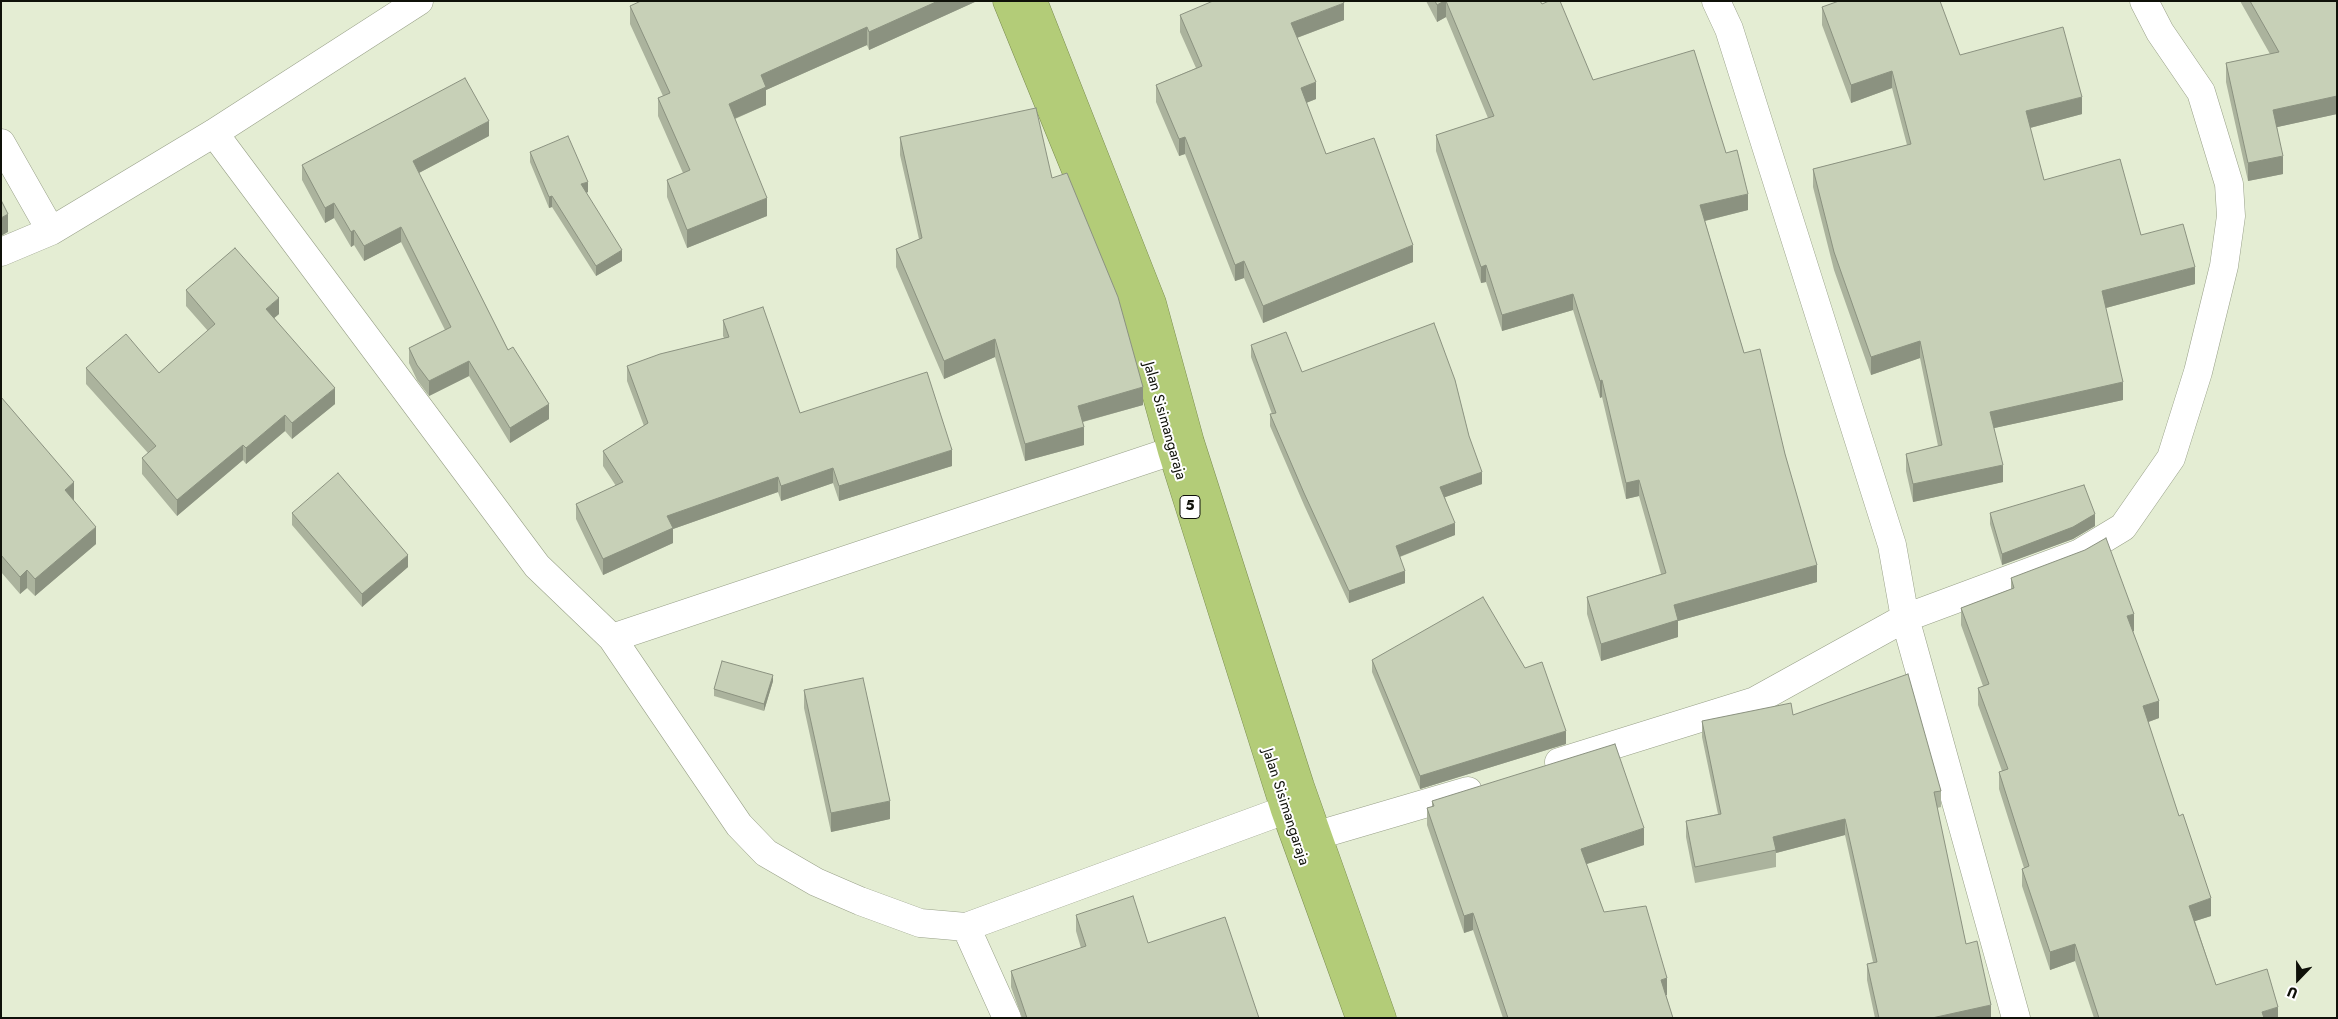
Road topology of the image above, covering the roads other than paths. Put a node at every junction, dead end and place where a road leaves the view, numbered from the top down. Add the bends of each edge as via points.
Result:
1 (419, 1) edge
2 (1007, 1) edge
3 (1033, 1) edge
4 (1716, 1) edge
5 (2144, 1) edge
6 (214, 133) junction
7 (1, 143) edge
8 (51, 231) junction
9 (1, 252) edge
10 (1172, 451) junction
11 (1905, 618) junction
12 (612, 638) junction
13 (1539, 769) edge
14 (1493, 783) edge
15 (1285, 810) junction
16 (1318, 835) junction
17 (966, 927) junction
18 (1008, 1018) edge
19 (1360, 1018) edge
20 (1382, 1018) edge
21 (2016, 1018) edge

1 - 6 street
2 - 10 highway, Jalan Sisimangaraja / 5 via 1133,310
3 - 16 highway, Jalan Sisimangaraja / 5 via 1152,303 1190,442
4 - 11 street via 1729,28 1892,545
5 - 11 street via 2160,32 2201,92 2229,184 2231,216 2224,266 2198,372 2171,458 2123,527 2080,553
6 - 8 street
6 - 12 street via 537,566
7 - 8 street
8 - 9 street
10 - 12 street
10 - 15 highway, Jalan Sisimangaraja / 5
11 - 13 street via 1755,701
11 - 21 street
12 - 17 street via 739,825 766,852 816,882 877,908 920,923
14 - 16 street
15 - 17 street
15 - 19 highway, Jalan Sisimangaraja / 5
16 - 20 highway, Jalan Sisimangaraja / 5
17 - 18 street

